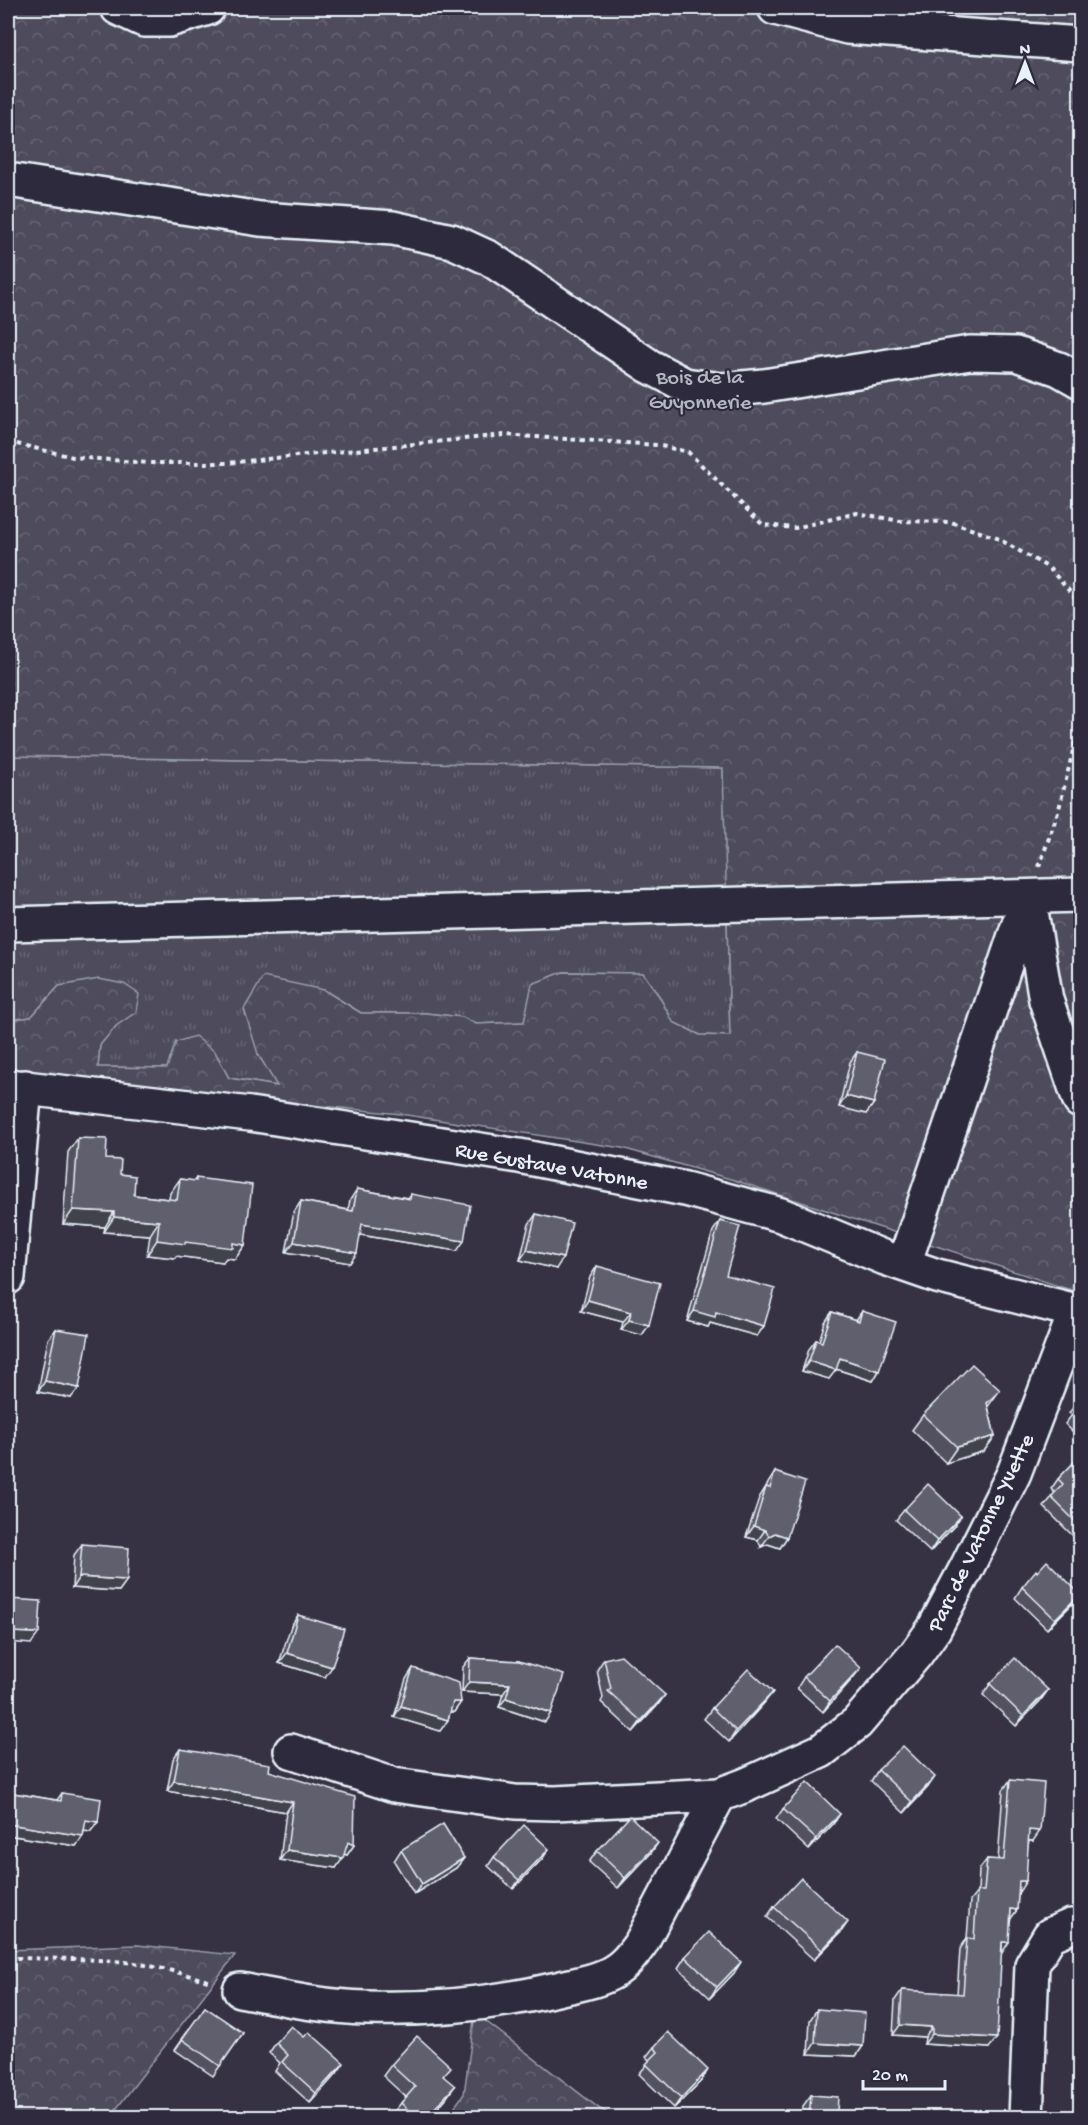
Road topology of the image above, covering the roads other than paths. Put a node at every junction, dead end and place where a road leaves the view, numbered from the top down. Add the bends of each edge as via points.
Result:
1 (118, 8) edge
2 (208, 8) edge
3 (775, 8) edge
4 (1080, 44) edge
5 (8, 180) edge
6 (1080, 381) edge
7 (1080, 896) edge
8 (1028, 897) junction
9 (8, 924) edge
10 (16, 1087) edge
11 (1080, 1101) edge
12 (904, 1264) junction
13 (8, 1277) edge
14 (1078, 1311) edge
15 (291, 1751) dead end
16 (718, 1795) junction
17 (1080, 1926) edge
18 (240, 1990) road end
19 (1026, 2118) edge

1 - 2 street via 144,20 169,20
3 - 4 street via 847,27
5 - 6 street via 260,219 393,228 452,241 489,258 649,366 685,385 721,390 764,386 970,353 1016,354
7 - 8 street
8 - 9 street
8 - 11 street via 1046,1000
8 - 12 street
10 - 12 street, Rue Gustave Vatonne via 250,1114 519,1156 663,1185 781,1215
10 - 13 street
12 - 14 street, Rue Gustave Vatonne
14 - 16 street, Parc de Vatonne Yvette via 1014,1473 934,1629 916,1654 858,1724 840,1739 778,1771
15 - 16 street, Parc de Vatonne Yvette via 394,1785 515,1803
16 - 18 street via 641,1942 627,1962 606,1976 530,1995 436,2007 366,2008
17 - 19 street via 1050,1935 1032,1965

